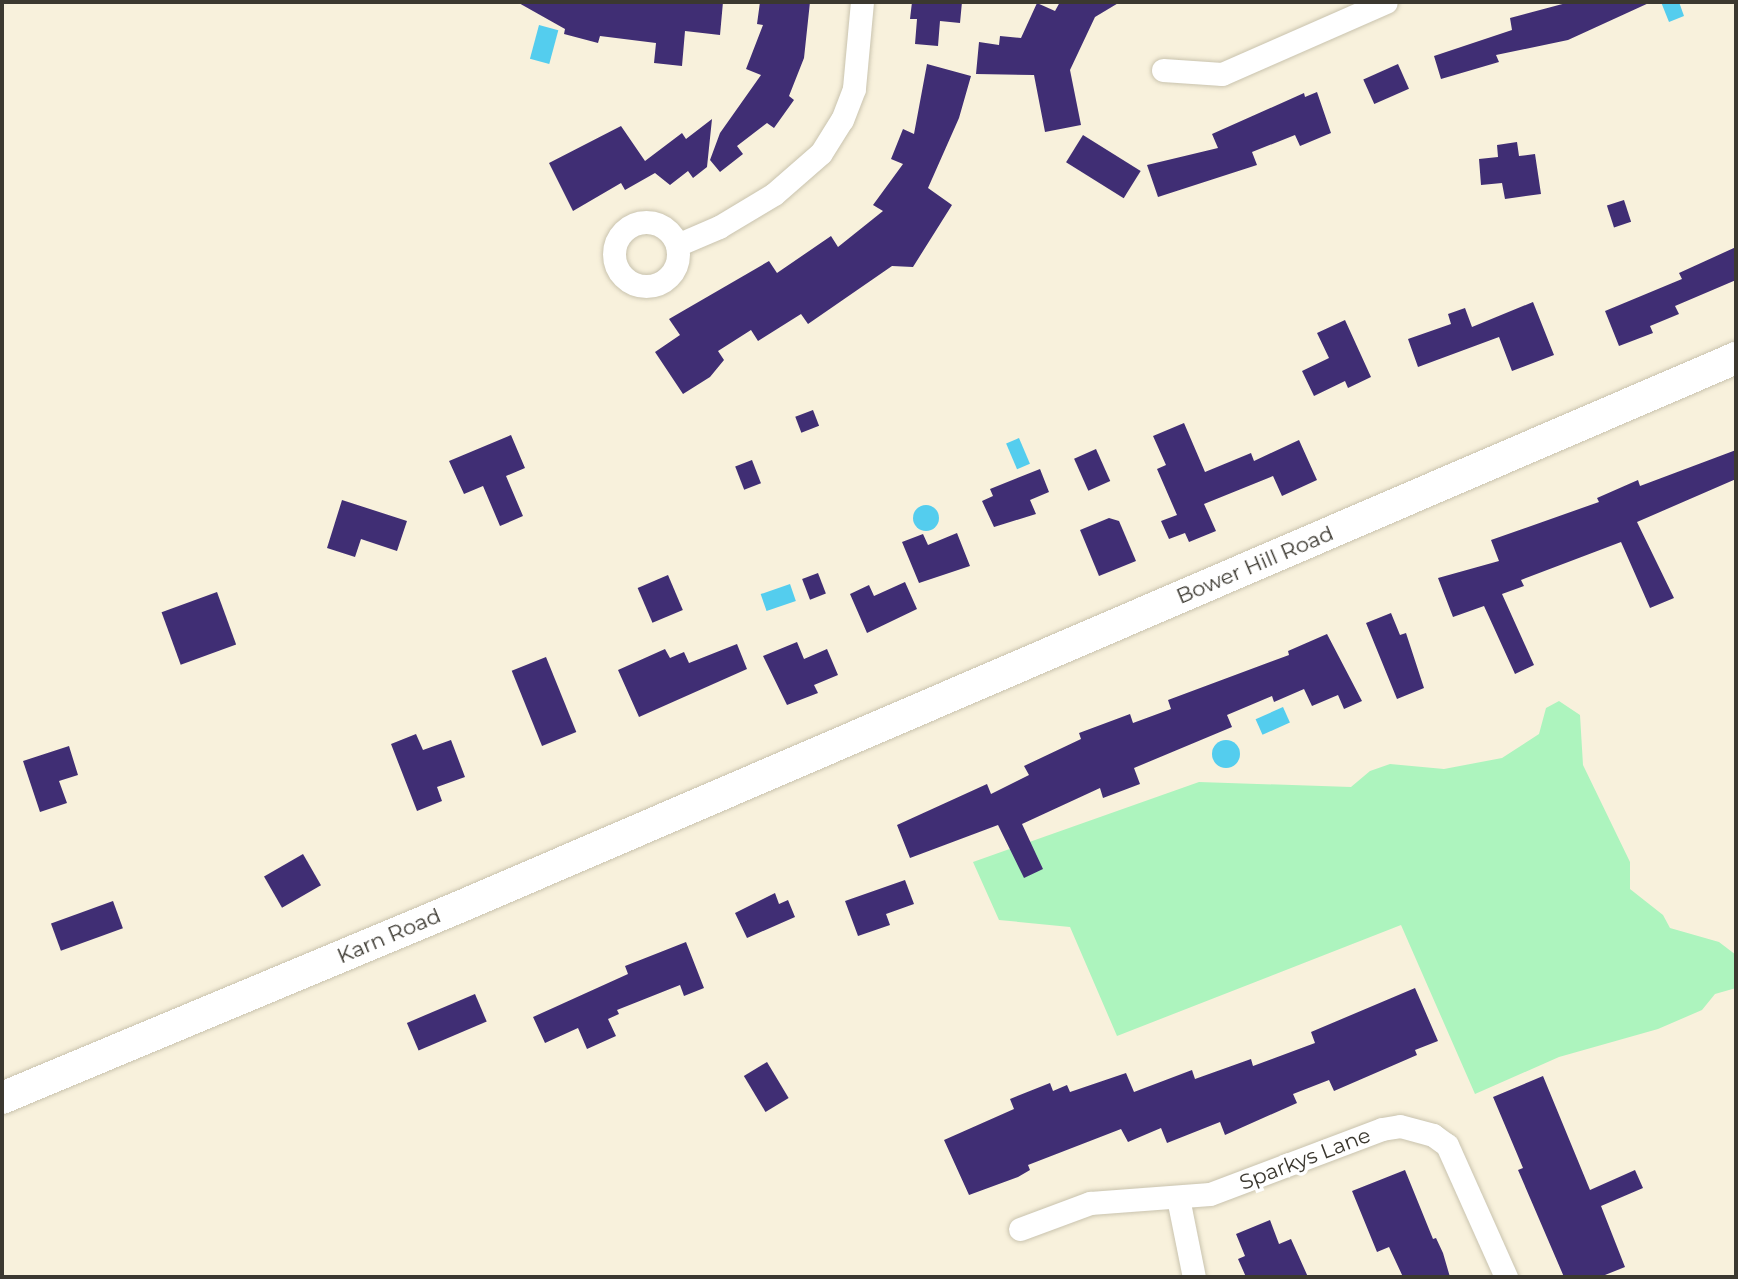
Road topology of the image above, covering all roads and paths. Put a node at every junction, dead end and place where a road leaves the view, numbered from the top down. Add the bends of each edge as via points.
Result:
1 (862, 2) edge
2 (1386, 2) edge
3 (1365, 6) edge
4 (1163, 70) dead end
5 (677, 245) dead end
6 (1736, 358) edge
7 (775, 772) joint
8 (2, 1098) edge
9 (1178, 1198) junction
10 (1020, 1229) dead end
11 (1194, 1277) edge
12 (1506, 1277) edge

1 - 5 street via 854,88 842,120 821,153 774,194 719,227
2 - 3 street
3 - 4 street via 1222,74
6 - 7 street, Bower Hill Road
7 - 8 street, Karn Road
9 - 10 street, Sparkys Lane via 1090,1203
9 - 11 street
9 - 12 street, Sparkys Lane via 1241,1184 1382,1129 1416,1129 1447,1145

